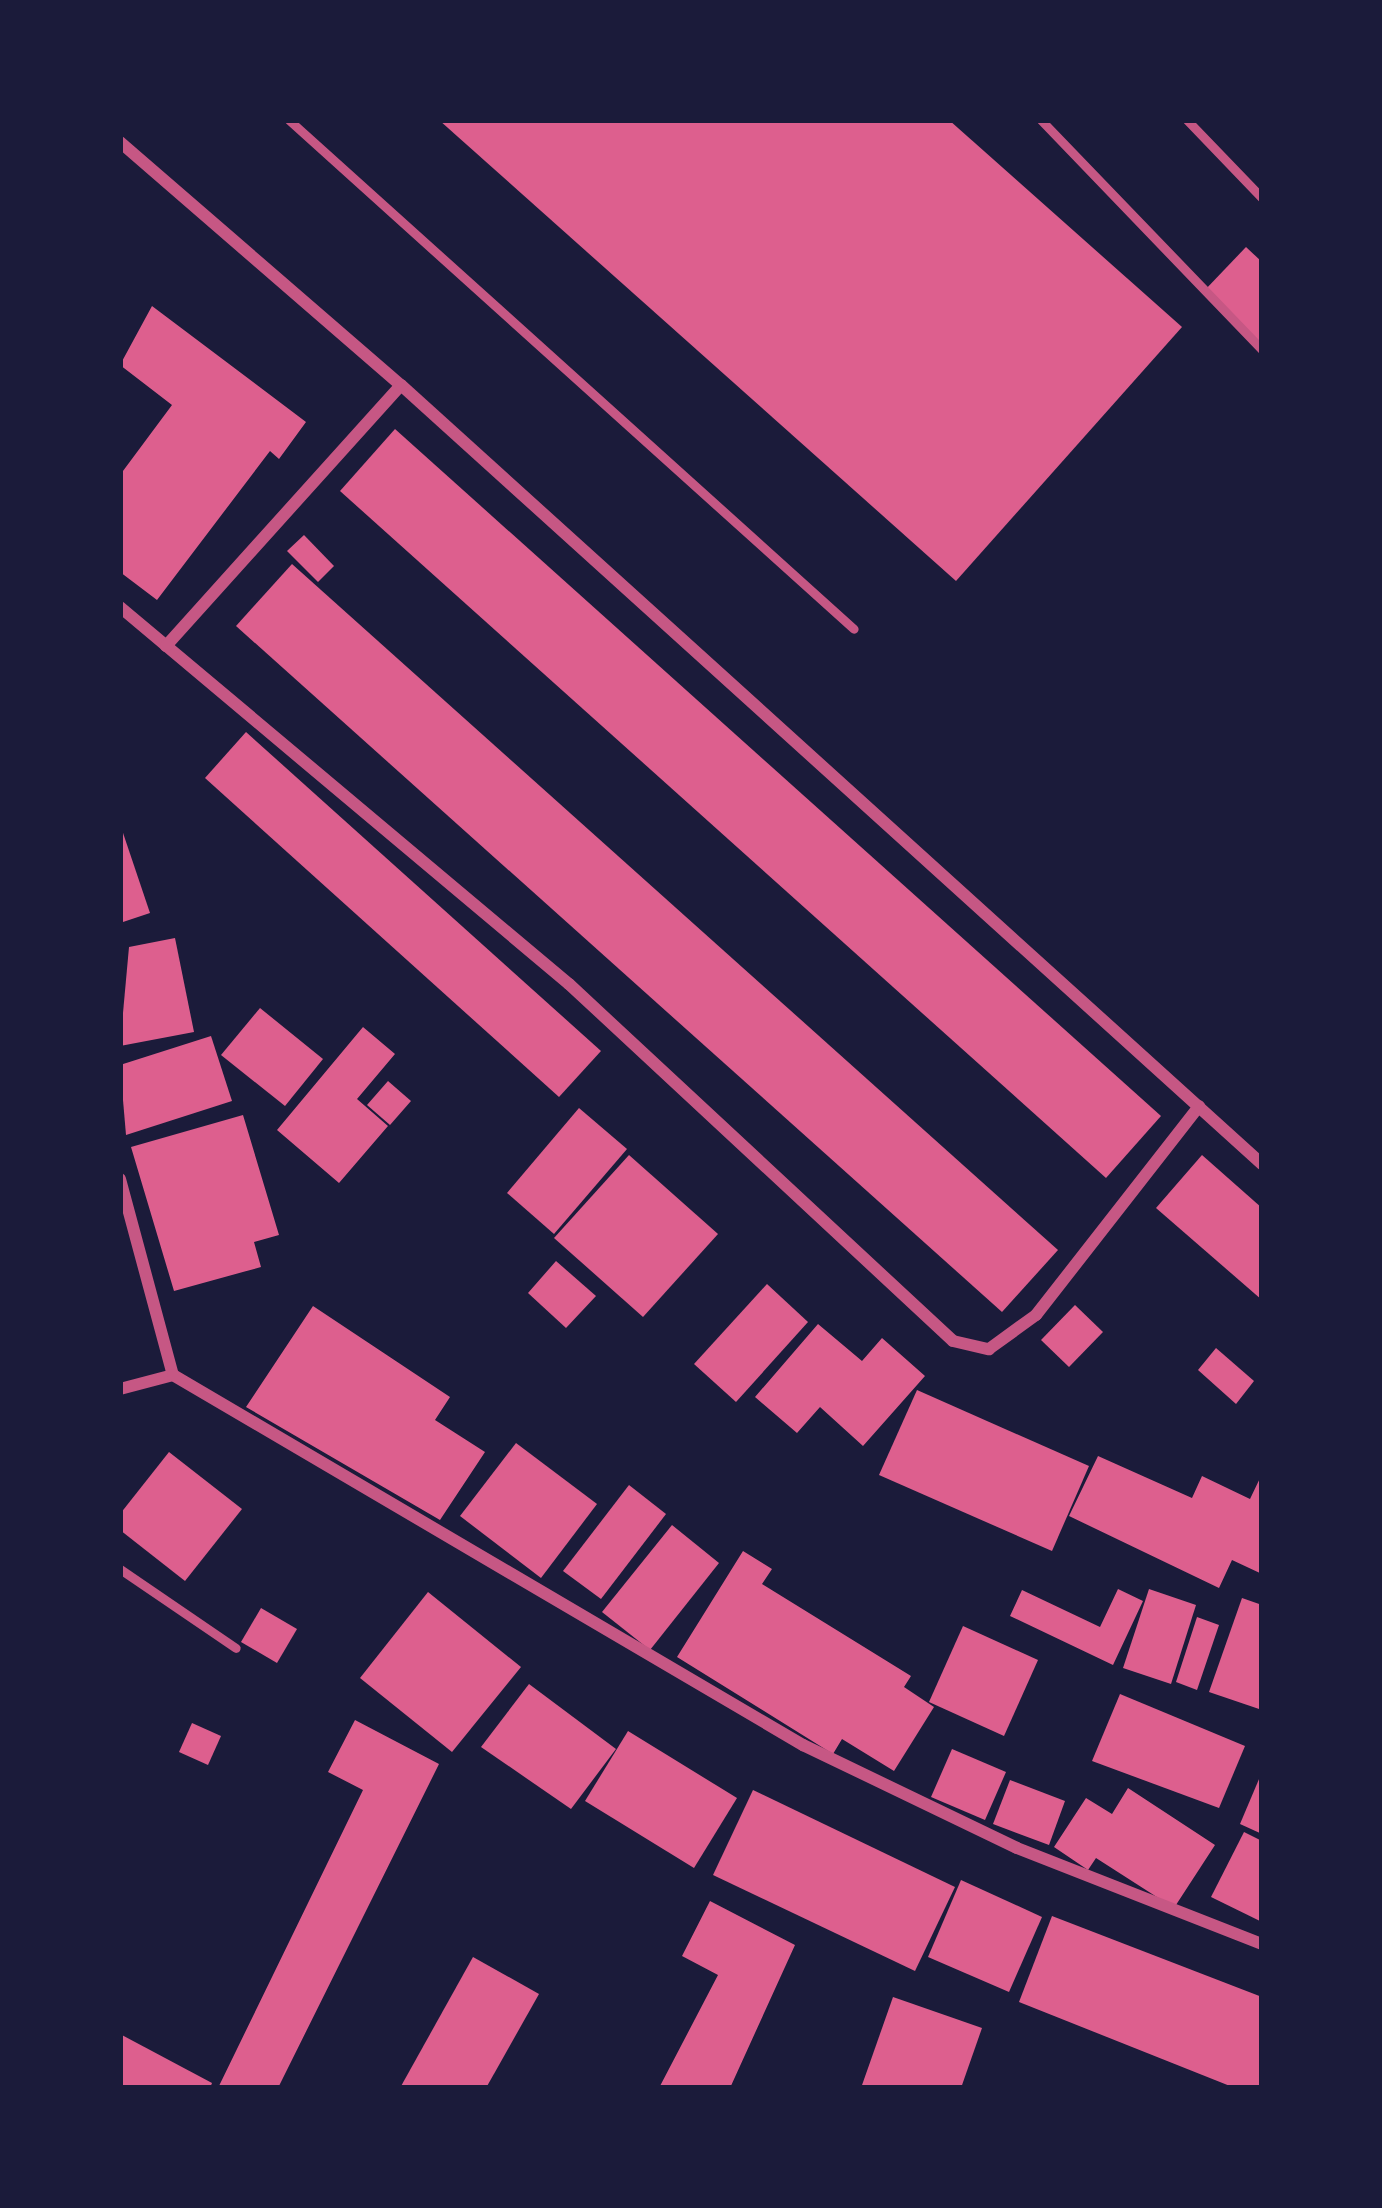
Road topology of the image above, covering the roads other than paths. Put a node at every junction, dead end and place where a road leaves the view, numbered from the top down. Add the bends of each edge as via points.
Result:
1 (289, 120) edge
2 (1041, 120) edge
3 (1187, 120) edge
4 (120, 142) edge
5 (1262, 198) edge
6 (1262, 350) edge
7 (400, 385) junction
8 (120, 607) edge
9 (854, 629) dead end
10 (166, 646) junction
11 (1199, 1106) junction
12 (1262, 1163) edge
13 (120, 1179) edge
14 (172, 1375) junction
15 (120, 1389) edge
16 (120, 1569) edge
17 (236, 1648) dead end
18 (1262, 1944) edge

1 - 9 lane
2 - 6 lane
3 - 5 lane
4 - 7 street
7 - 10 street
7 - 11 street
8 - 10 street
10 - 11 street via 569,984 953,1341 988,1349 1036,1315
11 - 12 street
13 - 14 street
14 - 15 street
14 - 18 street via 803,1744 1017,1848
16 - 17 lane

